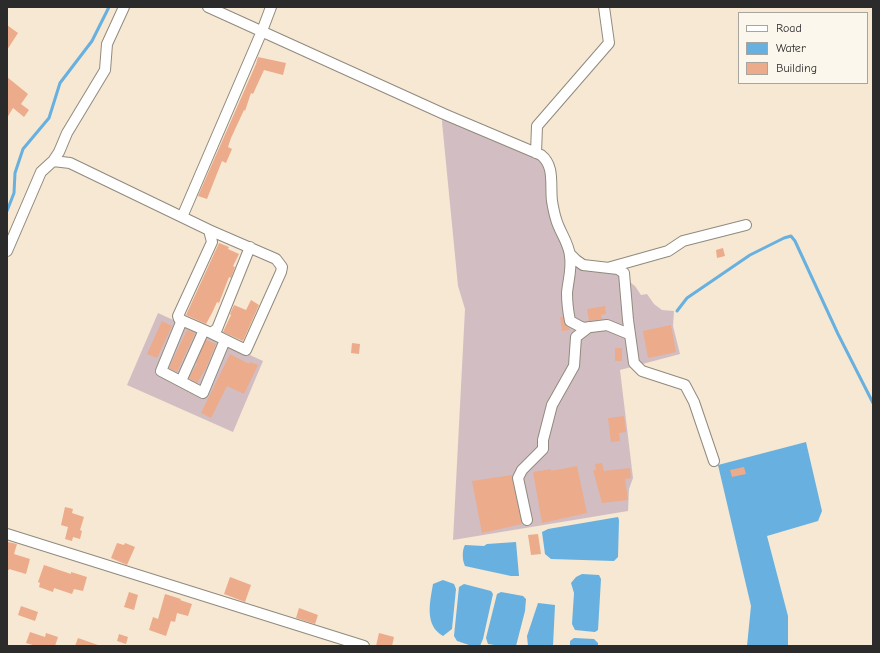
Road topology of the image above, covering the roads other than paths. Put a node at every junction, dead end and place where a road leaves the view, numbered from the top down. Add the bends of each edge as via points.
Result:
1 (124, 7) edge
2 (208, 7) edge
3 (271, 7) edge
4 (604, 7) edge
5 (262, 31) junction
6 (536, 153) junction
7 (53, 161) junction
8 (182, 217) junction
9 (746, 226) dead end
10 (209, 230) junction
11 (250, 247) junction
12 (7, 251) edge
13 (570, 254) junction
14 (609, 268) junction
15 (182, 320) junction
16 (589, 327) junction
17 (208, 331) junction
18 (629, 334) junction
19 (225, 340) junction
20 (181, 381) junction
21 (714, 461) dead end
22 (527, 520) dead end
23 (7, 534) edge
24 (364, 646) edge

1 - 7 street via 107,44 105,70
2 - 5 street
3 - 5 street
4 - 6 street via 609,43 537,126
5 - 6 street via 430,108
5 - 8 street
6 - 13 street via 544,157 548,164 556,220
7 - 8 street via 70,164
7 - 12 street via 41,172
8 - 10 street
9 - 14 street via 683,241 668,250
10 - 11 street
10 - 15 street via 212,242 178,316
11 - 17 street via 217,329
11 - 19 street via 276,259 282,267 281,272 246,350
13 - 14 street via 583,265
13 - 16 street via 567,306 570,320 583,328
14 - 18 street via 624,273
15 - 17 street
15 - 20 street via 161,371
16 - 18 street via 607,325
16 - 22 street via 576,337 574,366 552,405 543,449 522,470 518,478
17 - 19 street
17 - 20 street
18 - 21 street via 634,363 642,370 685,385 694,402
19 - 20 street via 203,393
23 - 24 street

